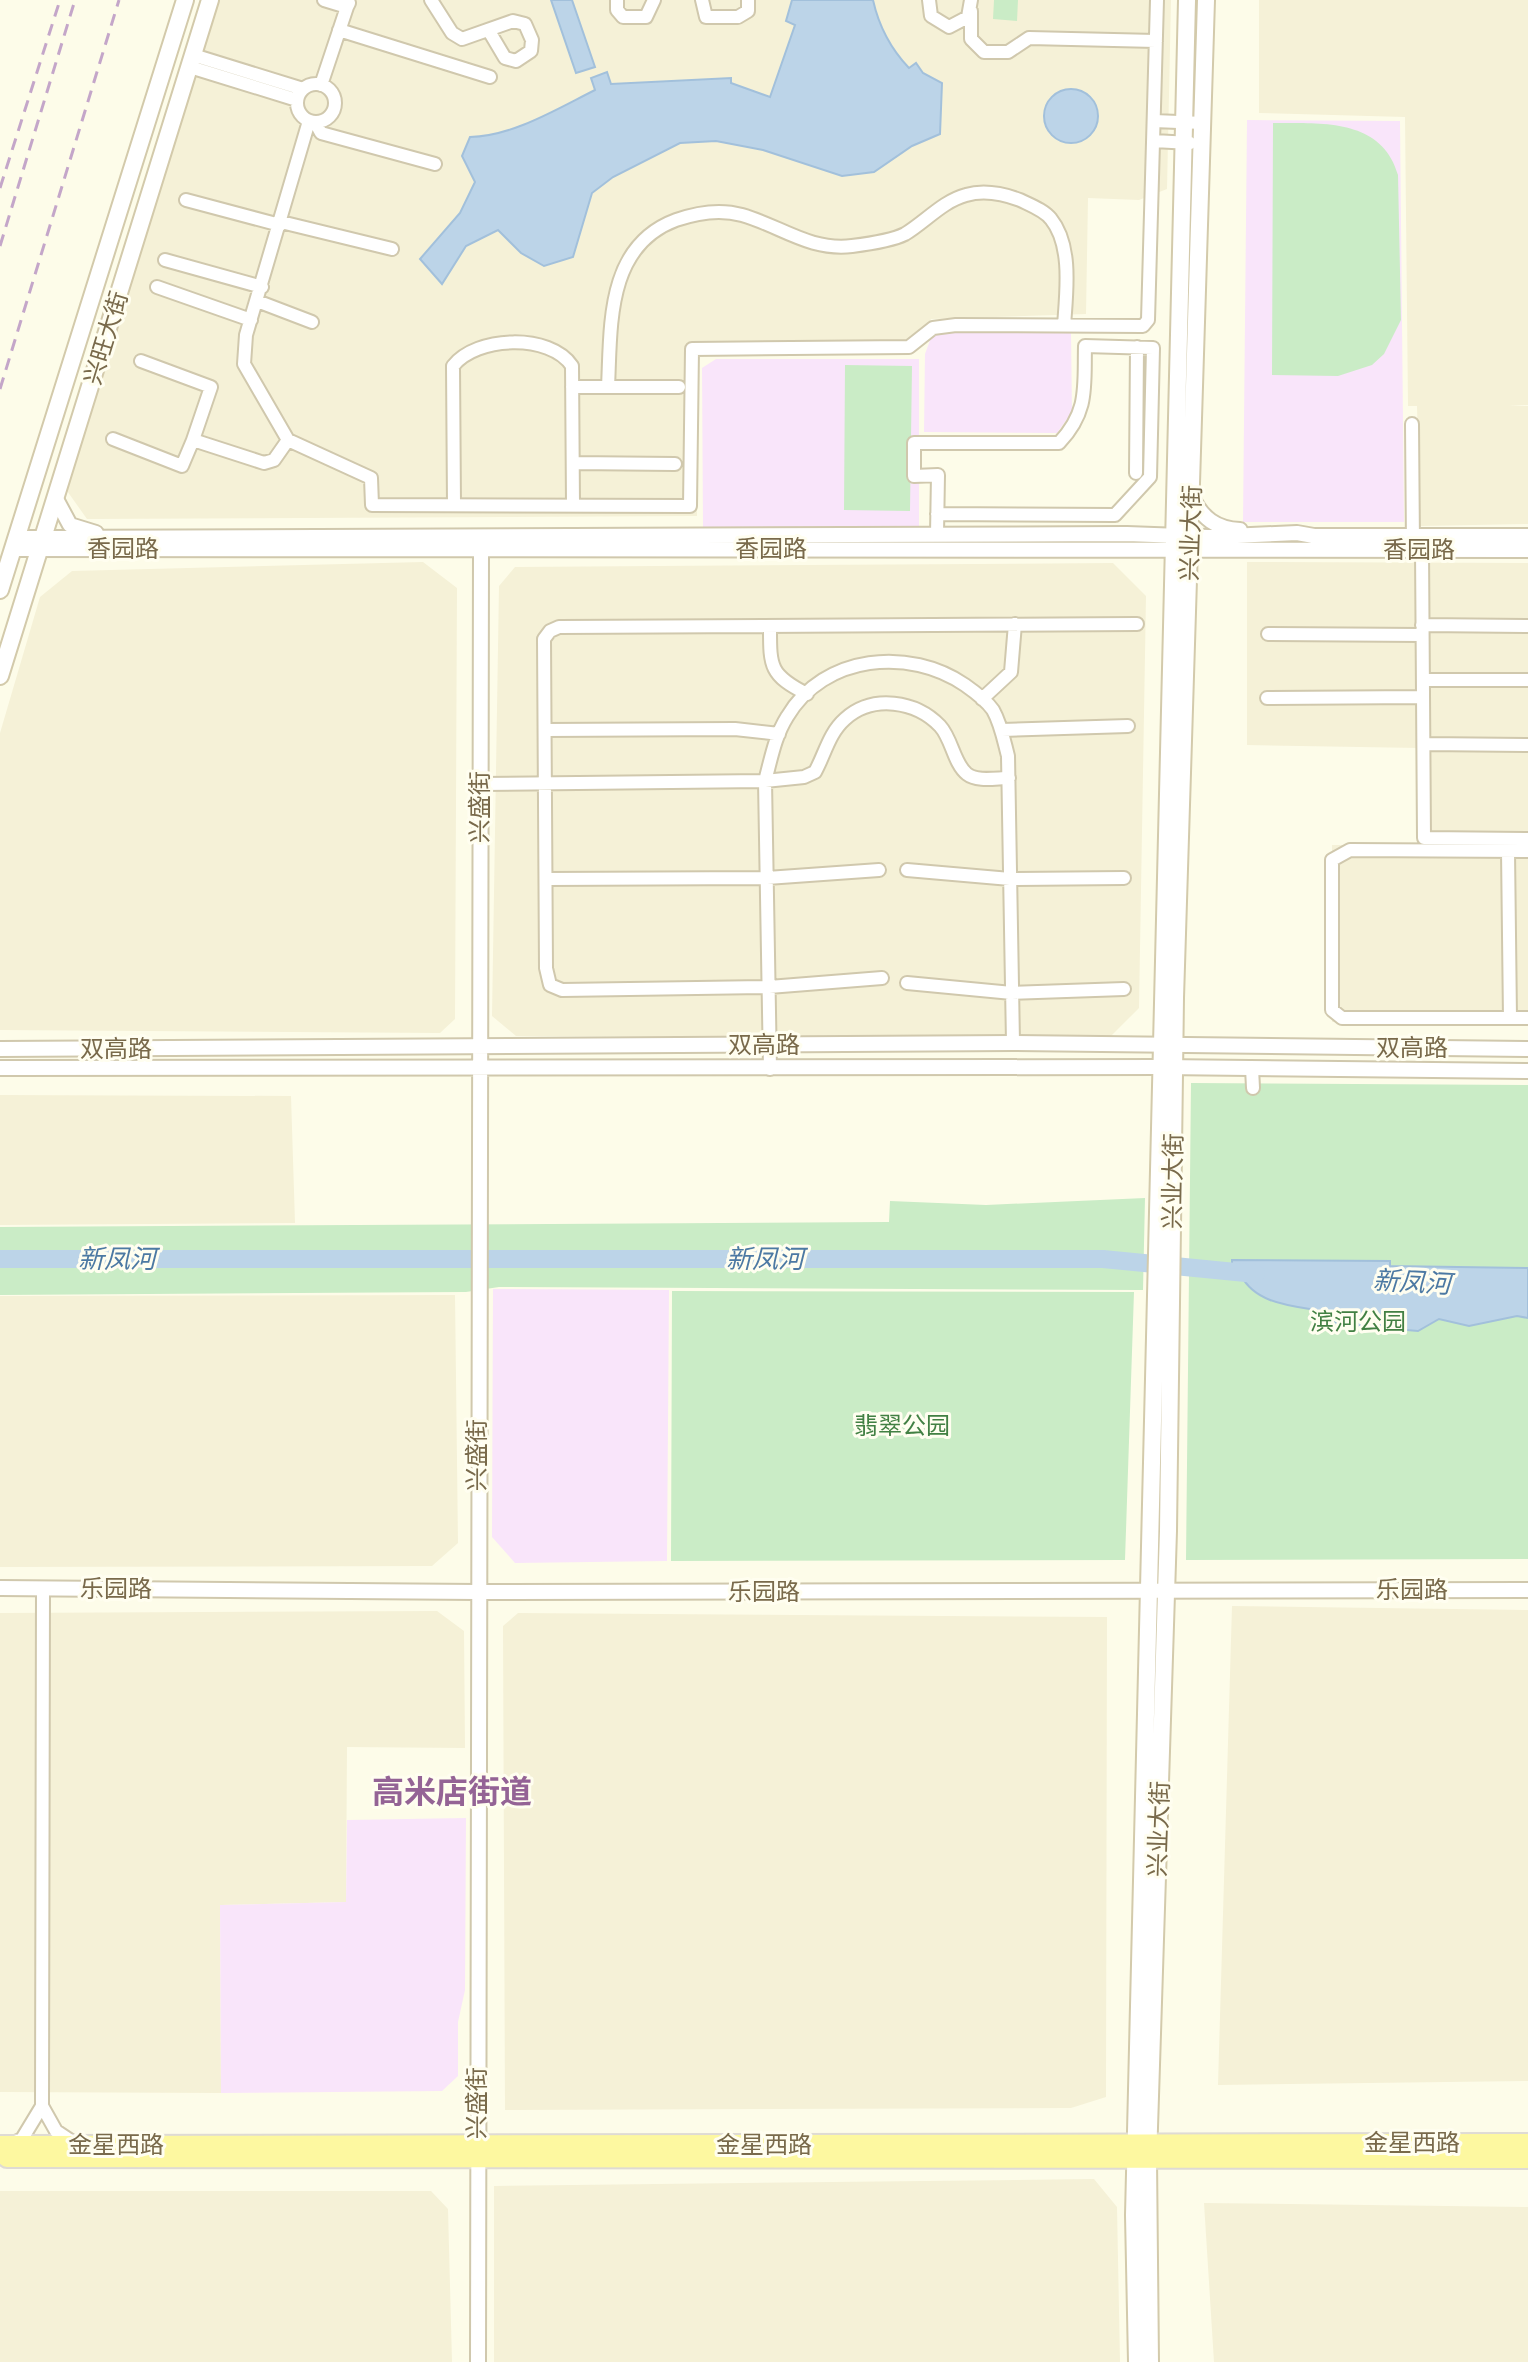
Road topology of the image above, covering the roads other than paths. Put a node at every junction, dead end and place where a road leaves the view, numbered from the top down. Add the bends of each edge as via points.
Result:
1 (185, 0) edge
2 (210, 0) edge
3 (324, 0) edge
4 (431, 0) edge
5 (617, 0) edge
6 (654, 0) edge
7 (702, 0) edge
8 (748, 0) edge
9 (929, 0) edge
10 (1157, 0) edge
11 (1187, 0) edge
12 (1206, 0) edge
13 (348, 4) edge
14 (971, 5) edge
15 (339, 30) junction
16 (489, 31) dead end
17 (1156, 41) junction
18 (191, 61) junction
19 (490, 77) dead end
20 (321, 85) junction
21 (300, 95) junction
22 (312, 121) junction
23 (1154, 121) junction
24 (1184, 122) junction
25 (1203, 123) junction
26 (1154, 141) junction
27 (1184, 143) junction
28 (1202, 144) junction
29 (435, 164) dead end
30 (186, 200) dead end
31 (280, 224) junction
32 (392, 249) dead end
33 (165, 260) dead end
34 (157, 287) dead end
35 (262, 287) junction
36 (257, 301) junction
37 (251, 320) junction
38 (312, 322) dead end
39 (1064, 326) junction
40 (1137, 347) junction
41 (141, 361) dead end
42 (572, 387) junction
43 (608, 387) junction
44 (679, 387) dead end
45 (1412, 424) dead end
46 (113, 439) dead end
47 (193, 440) junction
48 (288, 440) junction
49 (573, 463) junction
50 (675, 464) dead end
51 (1136, 473) dead end
52 (1192, 497) junction
53 (56, 499) junction
54 (454, 505) junction
55 (573, 505) junction
56 (937, 514) junction
57 (1260, 533) junction
58 (937, 534) junction
59 (100, 535) junction
60 (1528, 536) edge
61 (15, 543) junction
62 (1182, 543) junction
63 (42, 544) junction
64 (1416, 545) junction
65 (481, 549) junction
66 (1528, 550) edge
67 (0, 590) edge
68 (1015, 624) junction
69 (1137, 624) dead end
70 (770, 626) junction
71 (1528, 626) edge
72 (1422, 630) junction
73 (1268, 634) dead end
74 (0, 676) edge
75 (1423, 680) junction
76 (1528, 680) edge
77 (807, 694) junction
78 (1423, 697) junction
79 (1267, 698) dead end
80 (982, 699) junction
81 (1128, 726) dead end
82 (545, 730) junction
83 (1002, 730) junction
84 (779, 734) junction
85 (1424, 744) junction
86 (1528, 745) edge
87 (1009, 778) junction
88 (765, 781) junction
89 (546, 783) junction
90 (480, 784) junction
91 (1528, 839) edge
92 (1508, 851) junction
93 (1528, 851) edge
94 (879, 870) dead end
95 (907, 870) dead end
96 (767, 878) junction
97 (1124, 878) dead end
98 (546, 879) junction
99 (1010, 879) junction
100 (882, 978) dead end
101 (907, 983) dead end
102 (769, 987) junction
103 (1124, 989) dead end
104 (1012, 993) junction
105 (1510, 1018) junction
106 (1528, 1018) edge
107 (1013, 1043) junction
108 (770, 1045) junction
109 (480, 1047) junction
110 (1168, 1047) junction
111 (2, 1049) edge
112 (1528, 1049) edge
113 (1168, 1067) junction
114 (0, 1068) edge
115 (1252, 1068) junction
116 (770, 1069) junction
117 (479, 1070) junction
118 (1528, 1071) edge
119 (1253, 1088) dead end
120 (1165, 1279) junction
121 (0, 1588) edge
122 (43, 1588) junction
123 (1528, 1590) edge
124 (1149, 1591) junction
125 (1166, 1591) junction
126 (477, 1592) junction
127 (42, 2106) junction
128 (1528, 2143) edge
129 (77, 2145) junction
130 (3, 2149) edge
131 (477, 2152) junction
132 (1142, 2152) junction
133 (1528, 2159) edge
134 (478, 2362) edge
135 (1137, 2362) edge
136 (1150, 2362) edge

1 - 61 main road, 兴旺大街
2 - 18 main road, 兴旺大街
3 - 13 street
4 - 16 street via 452,33 462,39
5 - 6 street via 623,17 646,17
7 - 8 street via 706,17 738,17 748,11
9 - 14 street via 931,16 942,25 963,23
10 - 17 street
11 - 24 main road, 兴业大街
12 - 25 main road, 兴业大街
13 - 15 street
14 - 17 street via 971,39 984,52 1008,52 1029,38
15 - 19 street
15 - 20 street
17 - 23 street
18 - 21 street
18 - 53 main road, 兴旺大街
20 - 21 street
20 - 22 street via 335,103 327,119
21 - 22 street via 300,113
22 - 29 street via 321,133
22 - 31 street
23 - 24 street
23 - 26 street
24 - 25 street
24 - 27 main road, 兴业大街
25 - 28 main road, 兴业大街
26 - 27 street
26 - 39 street via 1148,320 1143,326
27 - 28 street
27 - 62 main road, 兴业大街
28 - 52 main road, 兴业大街
30 - 31 street
31 - 32 street
31 - 35 street
33 - 35 street
34 - 37 street
35 - 36 street
36 - 37 street
36 - 38 street
37 - 48 street via 244,364
39 - 43 street via 1062,246 1051,219 1011,197 966,195 903,235 850,247 811,243 740,214 713,212 668,223 626,258 612,312
39 - 55 street via 933,328 909,347 692,349 690,506
40 - 51 street
40 - 56 street via 1153,348 1150,477 1115,515
40 - 56 street via 1085,346 1083,406 1059,443 914,443 914,476 938,475
41 - 47 street via 211,387
42 - 43 street
42 - 49 street
42 - 54 street via 572,366 548,348 499,344 460,357 453,366
43 - 44 street
45 - 64 street
46 - 47 street via 182,466
47 - 48 street via 264,463 274,460
48 - 54 street via 371,478 372,505
49 - 50 street
49 - 55 street
52 - 57 street via 1213,524
52 - 62 main road, 兴业大街
53 - 59 street via 70,525
53 - 63 main road, 兴旺大街
54 - 55 street
56 - 58 street
57 - 62 street, 香园路
57 - 64 street, 香园路
58 - 59 street, 香园路
58 - 62 street, 香园路
59 - 63 street, 香园路
60 - 64 street, 香园路
61 - 63 street, 香园路
61 - 67 main road, 兴旺大街
62 - 64 street, 香园路
62 - 65 street, 香园路
62 - 110 main road, 兴业大街
63 - 65 street, 香园路
63 - 74 main road, 兴旺大街
64 - 66 street, 香园路
64 - 72 street
65 - 90 street, 兴盛街
68 - 69 street
68 - 70 street
68 - 80 street via 1011,672
70 - 77 street via 772,669
70 - 82 street via 550,631 544,639
71 - 72 street
72 - 73 street
72 - 75 street
75 - 76 street
75 - 78 street
77 - 80 street via 834,674 890,659 940,669
77 - 84 street via 787,715
78 - 79 street
78 - 85 street
80 - 83 street
81 - 83 street
82 - 84 street via 735,729
82 - 89 street
83 - 87 street
84 - 88 street
85 - 86 street
85 - 91 street via 1424,838
87 - 88 street via 964,773 941,727 922,712 895,702 869,706 846,718 827,743 815,772
87 - 99 street
88 - 89 street
88 - 96 street
89 - 90 street
89 - 98 street
90 - 109 street, 兴盛街
92 - 93 street
92 - 105 street
92 - 105 street via 1350,850 1332,860 1332,1010 1342,1018
94 - 96 street
95 - 99 street
96 - 98 street
96 - 102 street
97 - 99 street
98 - 102 street via 550,985 562,990
99 - 104 street
100 - 102 street
101 - 104 street
102 - 108 street
103 - 104 street
104 - 107 street
105 - 106 street
107 - 108 street, 双高路
107 - 110 street, 双高路
108 - 109 street, 双高路
108 - 116 street
109 - 111 street, 双高路
109 - 117 street, 兴盛街
110 - 112 street, 双高路
110 - 113 main road, 兴业大街
113 - 115 street, 双高路
113 - 116 street, 双高路
113 - 120 main road, 兴业大街
114 - 117 street, 双高路
115 - 118 street, 双高路
115 - 119 street
116 - 117 street, 双高路
117 - 126 street, 兴盛街
120 - 124 main road, 兴业大街
120 - 125 main road, 兴业大街
121 - 122 street, 乐园路
122 - 126 street, 乐园路
122 - 127 street
123 - 125 street, 乐园路
124 - 125 street, 乐园路
124 - 126 street, 乐园路
124 - 132 main road, 兴业大街
125 - 132 main road, 兴业大街
126 - 131 street, 兴盛街
127 - 129 street via 56,2131
127 - 130 street via 22,2139
128 - 132 main road, 金星西路
129 - 130 main road, 金星西路
129 - 131 main road, 金星西路
130 - 131 main road, 金星西路
131 - 132 main road, 金星西路
131 - 134 street, 兴盛街
132 - 133 main road, 金星西路
132 - 135 main road, 兴业大街
132 - 136 main road, 兴业大街

